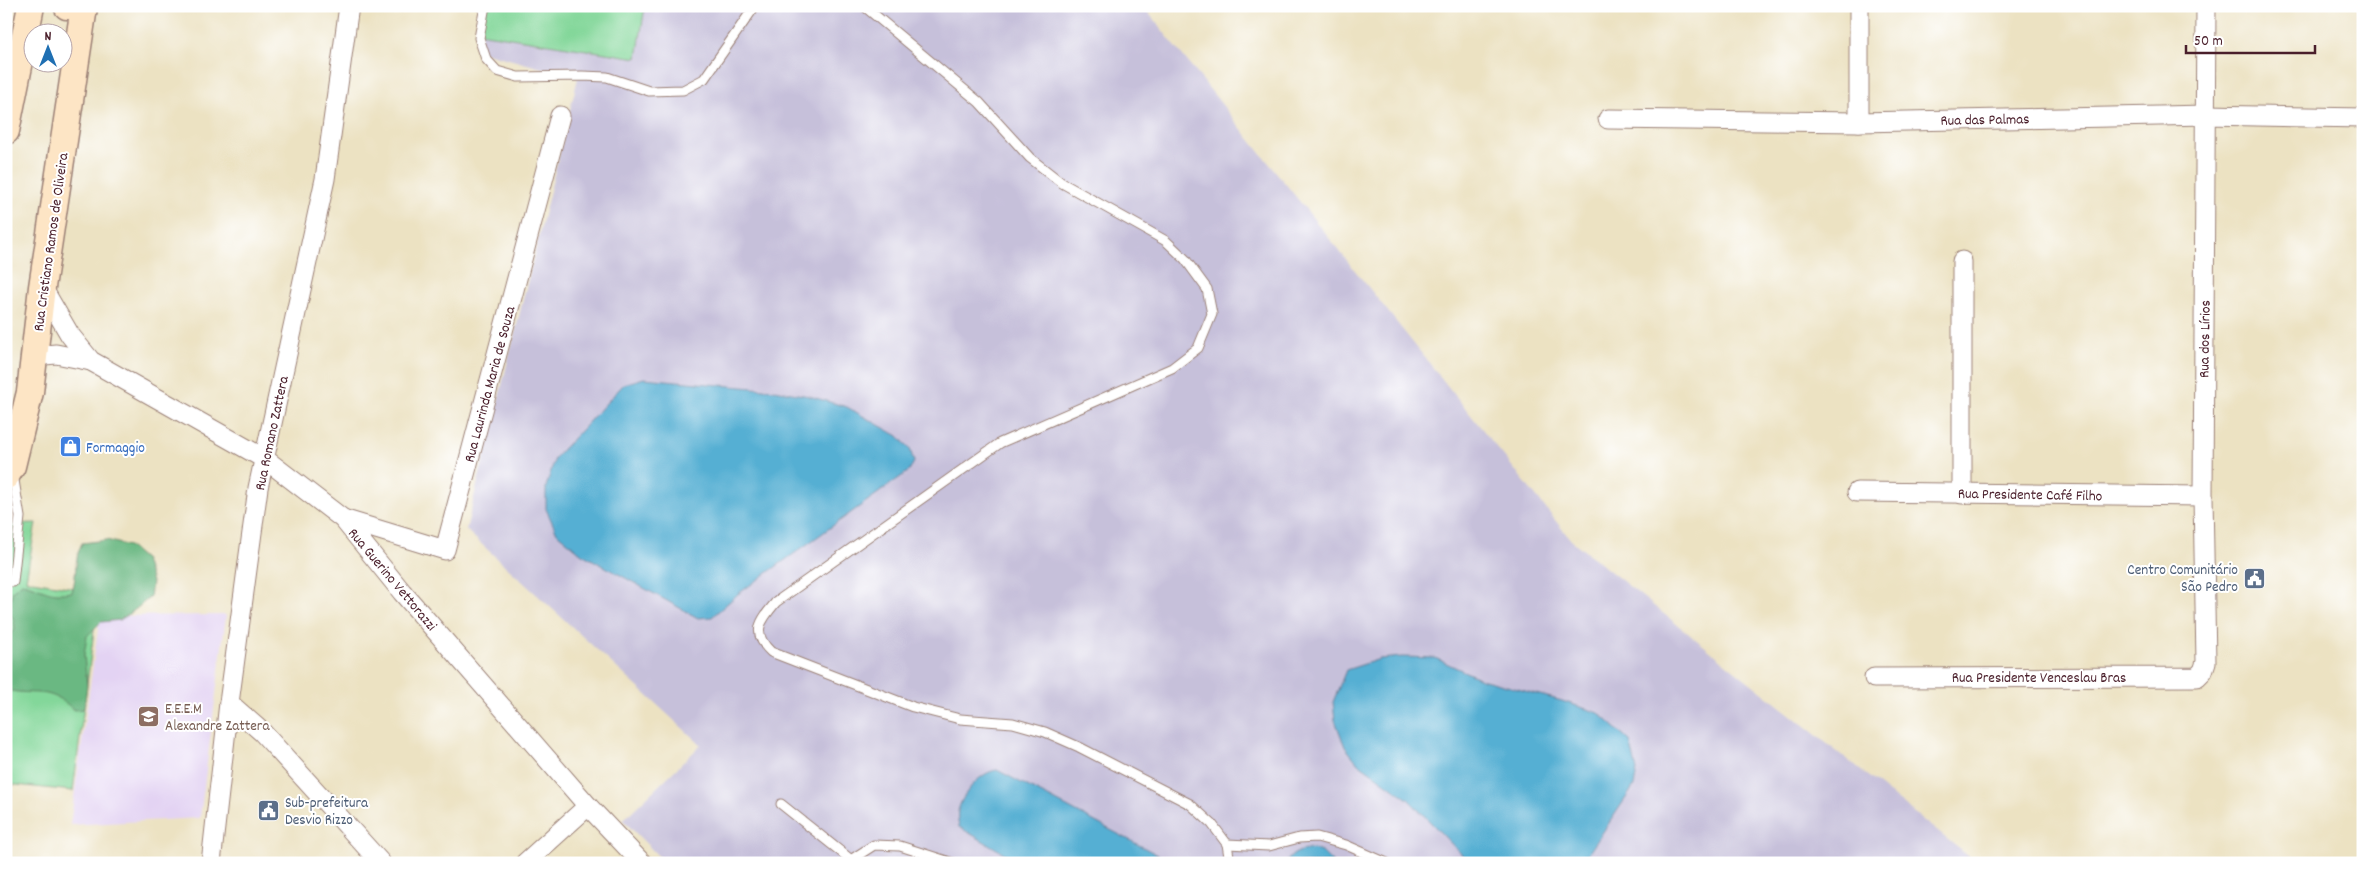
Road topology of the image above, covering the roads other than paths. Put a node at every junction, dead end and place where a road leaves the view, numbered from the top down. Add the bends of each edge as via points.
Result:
1 (31, 6) edge
2 (67, 6) edge
3 (84, 6) edge
4 (350, 6) edge
5 (485, 6) edge
6 (755, 6) edge
7 (864, 6) edge
8 (1859, 6) edge
9 (2206, 6) edge
10 (2206, 115) junction
11 (560, 116) dead end
12 (2363, 118) edge
13 (1608, 119) dead end
14 (1859, 122) junction
15 (6, 131) edge
16 (1962, 261) dead end
17 (42, 287) junction
18 (34, 356) junction
19 (91, 361) junction
20 (266, 459) junction
21 (9, 471) edge
22 (1857, 492) dead end
23 (1962, 494) junction
24 (2203, 496) junction
25 (343, 519) junction
26 (12, 582) dead end
27 (2203, 671) joint
28 (1874, 678) dead end
29 (229, 703) junction
30 (781, 804) dead end
31 (588, 806) junction
32 (1227, 844) junction
33 (848, 861) edge
34 (211, 863) edge
35 (381, 863) edge
36 (525, 863) edge
37 (642, 863) edge
38 (953, 863) edge
39 (1230, 863) edge
40 (1387, 863) edge

1 - 15 street
2 - 3 street
3 - 17 street, Rua Cristiano Ramos de Oliveira
4 - 20 street, Rua Romano Zattera via 325,179
5 - 6 lane via 479,38 486,59 497,71 518,77 606,77 649,91 683,90 704,79
7 - 32 lane via 979,102 1030,158 1094,203 1166,241 1185,259 1207,289 1212,314 1198,348 1172,368 1000,443 776,602 759,628 763,644 771,652 913,707 960,719 1013,723 1062,739 1190,804 1212,824
8 - 14 street
9 - 10 street, Rua dos Lírios
10 - 12 street, Rua das Palmas
10 - 14 street, Rua das Palmas
10 - 24 street, Rua dos Lírios
11 - 25 street, Rua Laurinda Maria de Souza via 445,550
13 - 14 street, Rua das Palmas
16 - 23 street
17 - 18 street, Rua Cristiano Ramos de Oliveira
17 - 19 street, Rua Guerino Vettorazzi via 70,335
18 - 19 street, Rua Guerino Vettorazzi via 56,354
18 - 21 street, Rua Cristiano Ramos de Oliveira via 30,392
19 - 20 street, Rua Guerino Vettorazzi
20 - 25 street, Rua Guerino Vettorazzi
20 - 29 street, Rua Romano Zattera via 258,488
21 - 26 lane via 20,516
22 - 23 street, Rua Presidente Café Filho
23 - 24 street, Rua Presidente Café Filho
24 - 27 street, Rua dos Lírios via 2206,662
25 - 31 street, Rua Guerino Vettorazzi via 402,592
27 - 28 street, Rua Presidente Venceslau Bras via 2196,677
29 - 34 street, Rua Romano Zattera
29 - 35 street via 262,732
30 - 33 lane
31 - 36 street
31 - 37 street, Rua Guerino Vettorazzi
32 - 39 lane
32 - 40 lane via 1269,846 1317,837 1346,845
33 - 38 lane via 874,845 900,846

